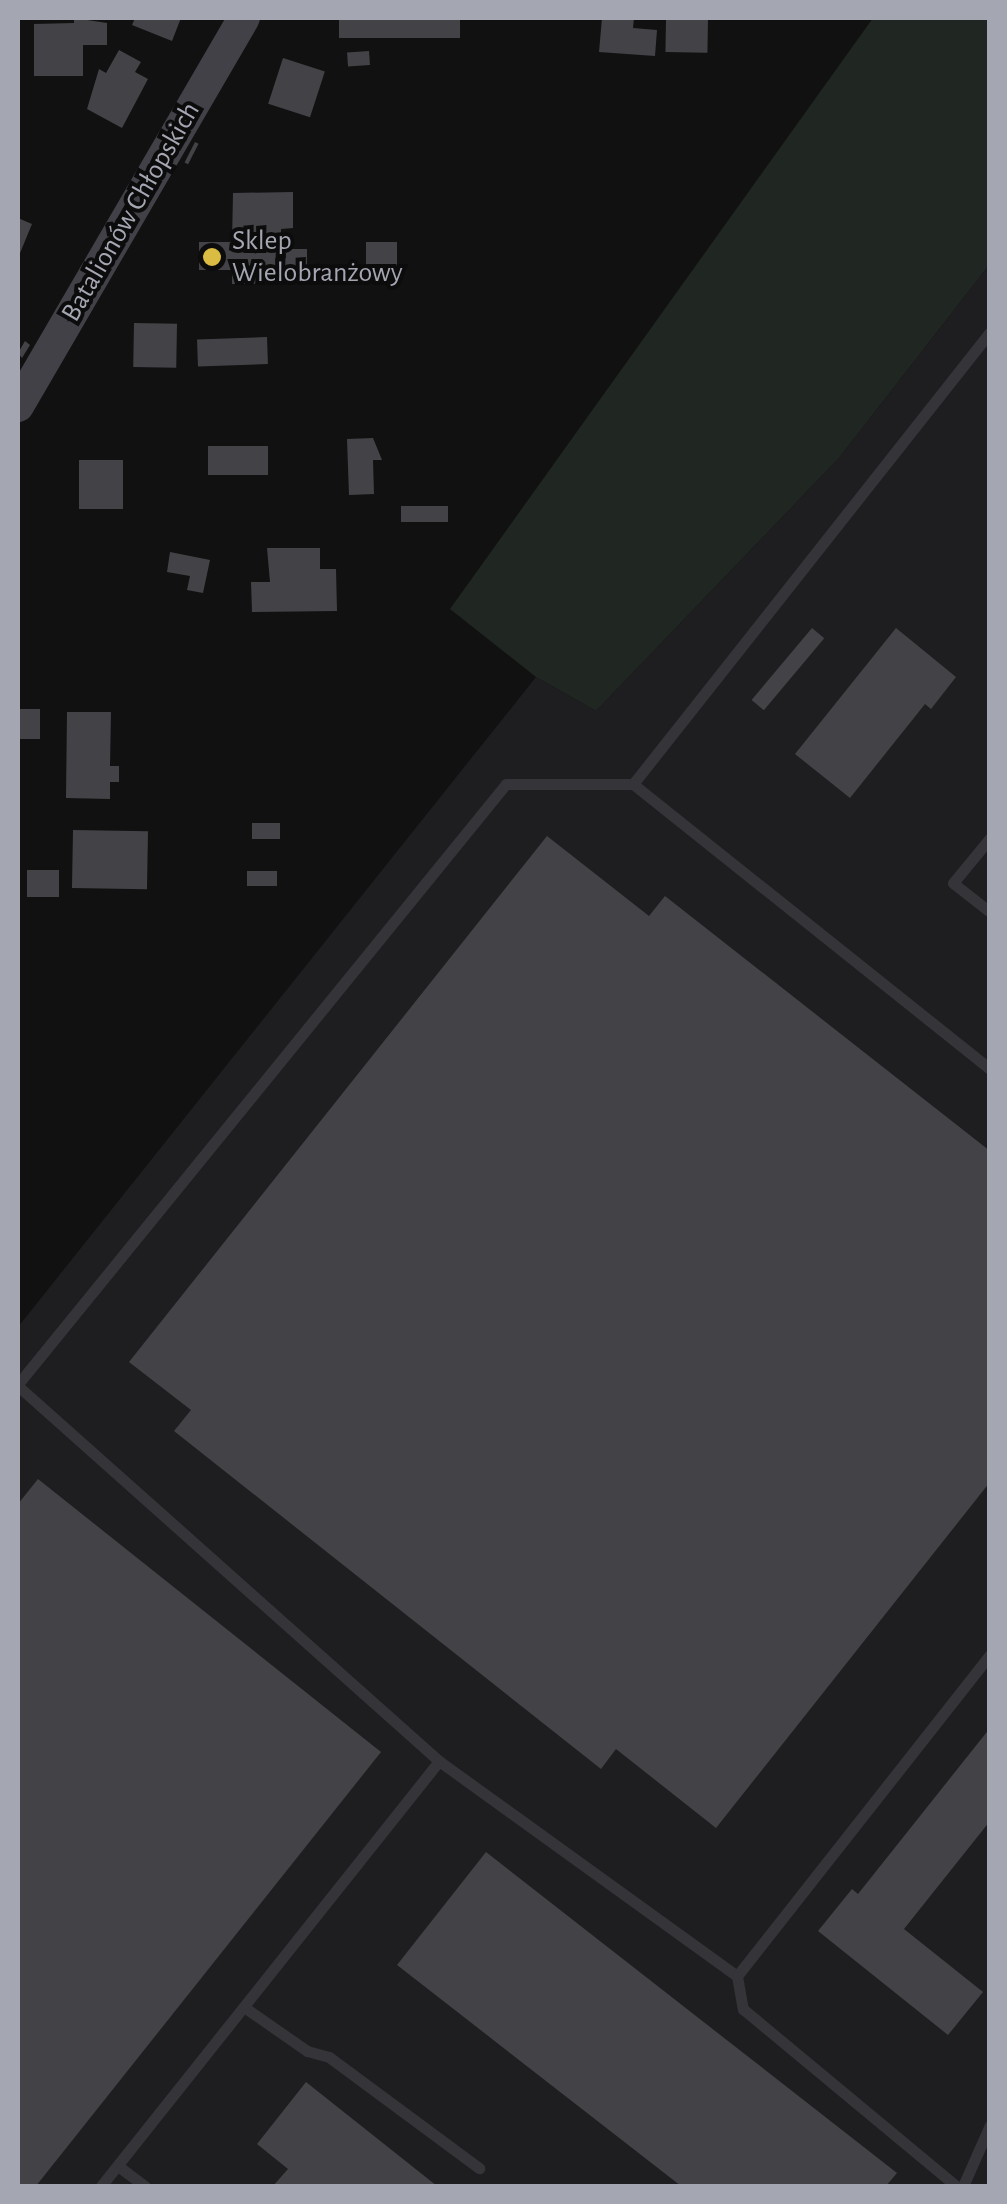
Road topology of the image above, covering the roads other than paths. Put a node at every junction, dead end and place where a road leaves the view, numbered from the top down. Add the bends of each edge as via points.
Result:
1 (244, 18) edge
2 (990, 332) edge
3 (18, 406) edge
4 (633, 784) junction
5 (990, 838) edge
6 (990, 912) edge
7 (990, 1069) edge
8 (18, 1385) edge
9 (990, 1655) edge
10 (440, 1761) junction
11 (737, 1976) junction
12 (244, 2007) junction
13 (990, 2125) edge
14 (118, 2166) junction
15 (479, 2168) dead end
16 (101, 2186) edge
17 (146, 2186) edge
18 (960, 2186) edge

1 - 3 street, Batalionów Chłopskich
2 - 4 lane
4 - 7 lane
4 - 8 lane via 506,784
5 - 6 lane via 953,883
8 - 10 lane
9 - 11 lane
10 - 11 lane
10 - 12 lane
11 - 18 lane via 743,2009
12 - 14 lane
12 - 15 lane via 307,2051 329,2057
13 - 18 lane
14 - 16 lane
14 - 17 lane

